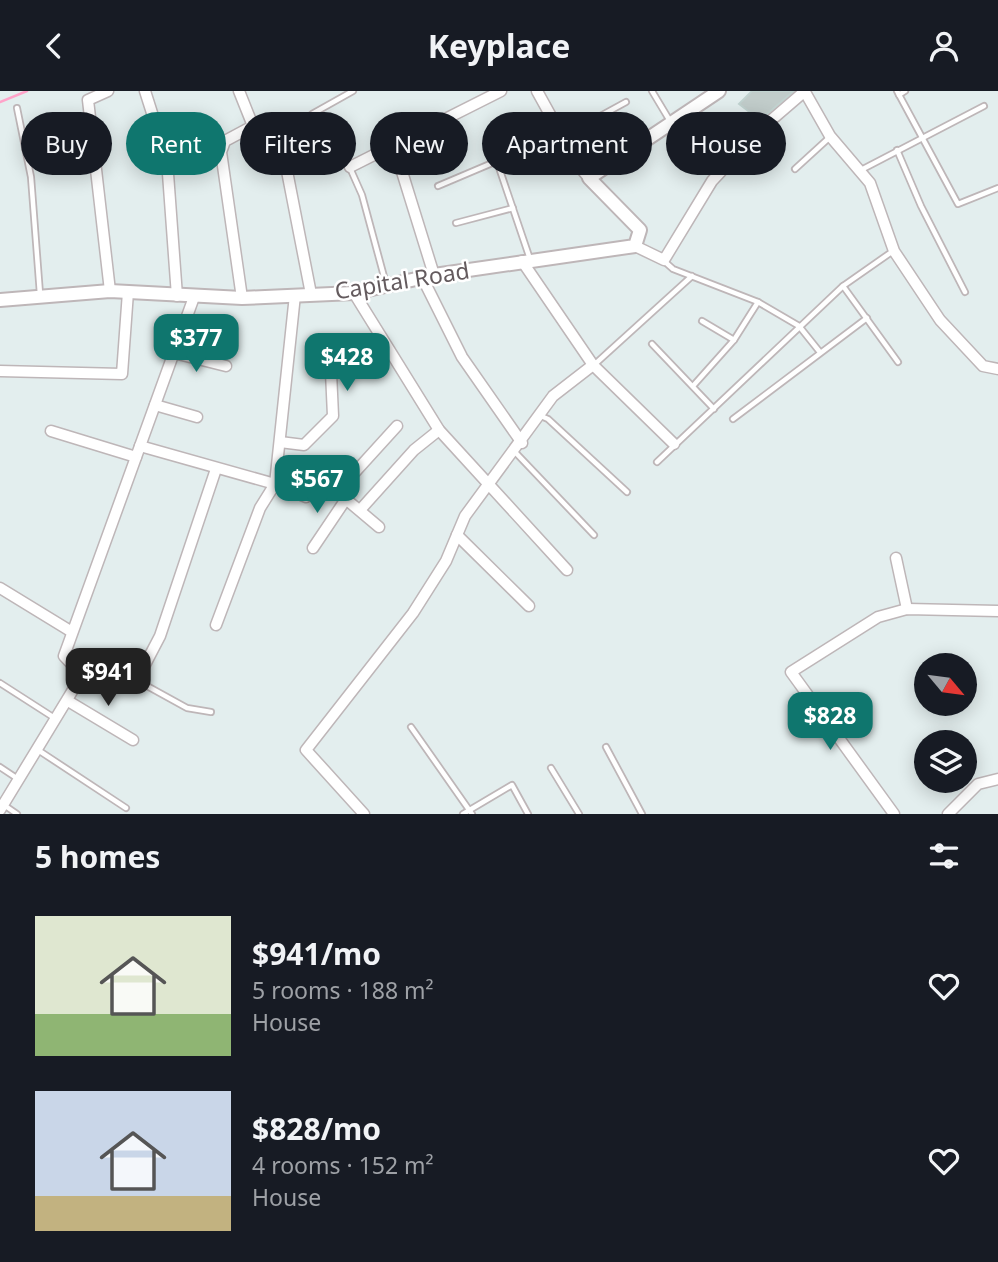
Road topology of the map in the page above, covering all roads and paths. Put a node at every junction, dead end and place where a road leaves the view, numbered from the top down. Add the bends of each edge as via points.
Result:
1 (108, 91) edge
2 (145, 91) edge
3 (239, 91) edge
4 (353, 91) edge
5 (500, 91) edge
6 (537, 91) edge
7 (652, 91) edge
8 (719, 91) edge
9 (805, 91) edge
10 (905, 91) edge
11 (898, 93) edge
12 (626, 102) dead end
13 (984, 106) dead end
14 (17, 108) dead end
15 (316, 112) edge
16 (460, 112) edge
17 (548, 112) edge
18 (607, 112) edge
19 (686, 112) edge
20 (666, 114) edge
21 (666, 125) edge
22 (922, 136) junction
23 (830, 137) junction
24 (898, 150) junction
25 (482, 167) edge
26 (795, 169) dead end
27 (860, 171) junction
28 (288, 175) edge
29 (353, 175) edge
30 (402, 175) edge
31 (502, 175) edge
32 (586, 175) edge
33 (589, 179) junction
34 (438, 186) dead end
35 (998, 188) edge
36 (513, 208) junction
37 (456, 223) dead end
38 (635, 246) junction
39 (894, 251) junction
40 (664, 260) junction
41 (526, 261) junction
42 (428, 276) junction
43 (692, 276) junction
44 (386, 284) junction
45 (843, 286) junction
46 (110, 291) junction
47 (128, 292) junction
48 (965, 292) dead end
49 (354, 293) junction
50 (311, 294) junction
51 (40, 295) junction
52 (296, 295) junction
53 (177, 296) junction
54 (194, 297) junction
55 (242, 298) junction
56 (0, 300) edge
57 (758, 302) junction
58 (867, 318) junction
59 (702, 321) dead end
60 (799, 326) junction
61 (734, 340) junction
62 (652, 344) dead end
63 (819, 352) junction
64 (174, 353) junction
65 (898, 362) dead end
66 (593, 365) junction
67 (226, 366) dead end
68 (998, 369) edge
69 (0, 371) edge
70 (331, 372) dead end
71 (693, 386) junction
72 (155, 405) junction
73 (714, 409) junction
74 (540, 416) junction
75 (197, 417) dead end
76 (733, 419) dead end
77 (397, 426) dead end
78 (439, 430) junction
79 (51, 432) dead end
80 (280, 442) junction
81 (674, 445) junction
82 (518, 447) junction
83 (138, 451) junction
84 (657, 463) dead end
85 (216, 469) junction
86 (275, 484) junction
87 (490, 484) junction
88 (337, 492) junction
89 (626, 492) dead end
90 (346, 499) junction
91 (360, 510) junction
92 (379, 527) dead end
93 (457, 535) junction
94 (594, 535) dead end
95 (313, 548) dead end
96 (896, 558) dead end
97 (567, 570) dead end
98 (0, 588) edge
99 (529, 606) dead end
100 (907, 609) junction
101 (998, 611) edge
102 (216, 625) dead end
103 (72, 632) junction
104 (137, 680) joint
105 (0, 683) edge
106 (68, 701) junction
107 (211, 712) dead end
108 (57, 720) junction
109 (411, 727) dead end
110 (133, 740) dead end
111 (606, 747) dead end
112 (38, 750) junction
113 (0, 767) edge
114 (551, 768) dead end
115 (19, 779) junction
116 (998, 779) edge
117 (2, 807) edge
118 (126, 808) dead end
119 (471, 812) edge
120 (17, 814) edge
121 (364, 814) edge
122 (463, 814) edge
123 (528, 814) edge
124 (579, 814) edge
125 (642, 814) edge
126 (894, 814) edge
127 (948, 814) edge

1 - 46 street via 88,100
2 - 53 street via 167,160
3 - 55 street via 253,126 225,141 221,152
4 - 15 lane
5 - 16 street
6 - 17 street
7 - 20 lane
8 - 19 street
9 - 23 street
9 - 40 street via 712,181
10 - 11 lane
11 - 22 lane
12 - 18 lane
13 - 22 lane
14 - 51 lane via 32,177
21 - 33 street
22 - 24 lane
22 - 35 lane via 958,204
23 - 26 lane
23 - 27 street
24 - 27 lane
24 - 48 lane
25 - 34 lane
27 - 39 street via 870,183
28 - 50 street
29 - 44 lane
30 - 42 street
31 - 36 lane
32 - 33 street
33 - 38 street via 640,230
36 - 37 lane
36 - 41 lane
38 - 40 street
38 - 41 street, Capital Road
39 - 45 lane
39 - 68 street via 940,320 982,366
40 - 43 lane
41 - 42 street, Capital Road
41 - 66 street
42 - 44 street, Capital Road
42 - 82 street via 462,357
43 - 57 lane
43 - 66 lane
44 - 49 street, Capital Road
45 - 58 lane
45 - 60 lane
46 - 47 street, Capital Road
46 - 51 street, Capital Road
47 - 53 street, Capital Road
47 - 69 street via 122,375
49 - 50 street, Capital Road
49 - 78 street
50 - 52 street, Capital Road
51 - 56 street, Capital Road
52 - 55 street, Capital Road
52 - 80 street
53 - 54 street, Capital Road
54 - 55 street, Capital Road
54 - 64 street
57 - 60 lane
57 - 61 lane
58 - 63 lane
58 - 65 lane
59 - 61 lane
60 - 63 lane
60 - 73 lane
61 - 71 lane
62 - 71 lane
63 - 76 lane
64 - 67 street
64 - 72 street
66 - 74 street via 553,397
66 - 81 street
70 - 80 street via 333,416 304,445
71 - 73 lane
72 - 75 street
72 - 83 street
73 - 81 lane
74 - 82 street
74 - 89 lane
77 - 88 street
78 - 87 street
78 - 91 street via 414,450
79 - 83 street
80 - 86 street
81 - 84 lane
82 - 87 street
82 - 94 lane
83 - 85 street
83 - 103 street
85 - 86 street
85 - 104 street via 160,636
86 - 88 street via 306,497 322,479
86 - 102 street via 260,508
87 - 93 street via 465,516
87 - 97 street
88 - 90 street
90 - 91 street
90 - 95 street
91 - 92 street
93 - 99 street
93 - 121 street via 413,613 306,750
96 - 100 street
98 - 103 street
100 - 101 street
100 - 126 street via 878,617 791,672
103 - 106 street via 64,656 82,675
104 - 107 lane via 187,708
105 - 108 lane
106 - 108 street
106 - 110 street
108 - 112 street
109 - 119 lane
111 - 125 lane
112 - 115 street
112 - 118 lane
113 - 115 lane
114 - 124 lane
115 - 117 street
116 - 127 street via 978,784
117 - 120 lane
119 - 122 lane
119 - 123 lane via 512,785

